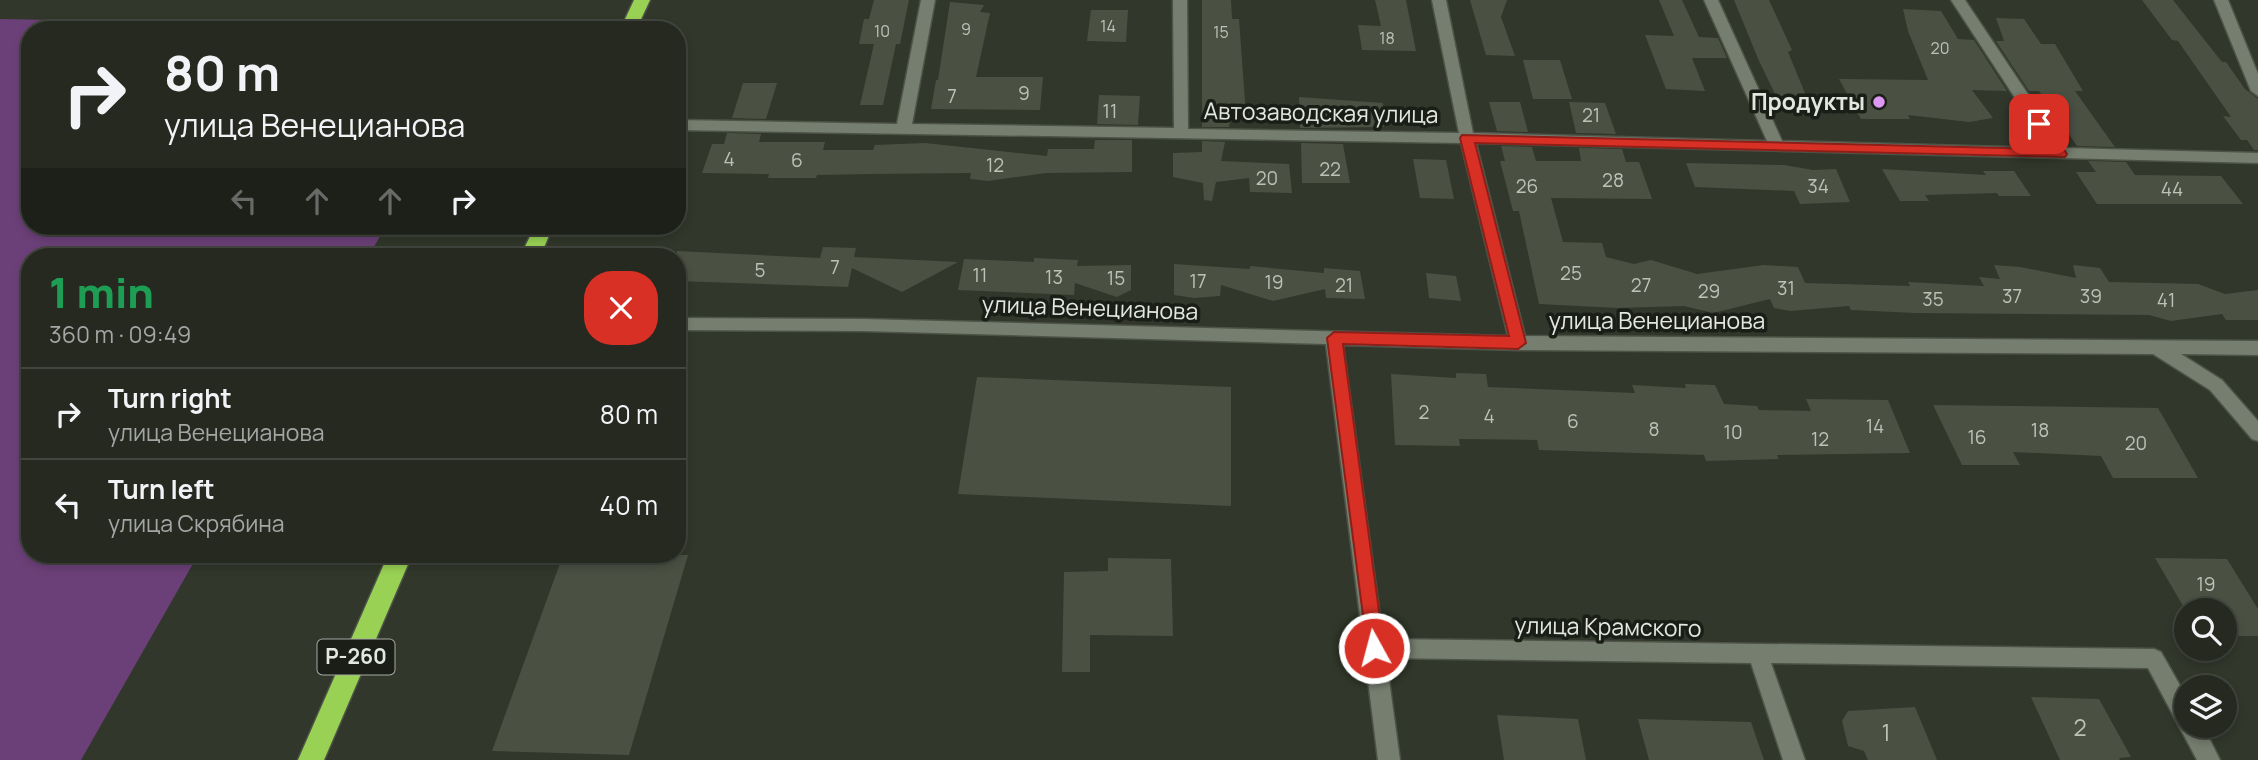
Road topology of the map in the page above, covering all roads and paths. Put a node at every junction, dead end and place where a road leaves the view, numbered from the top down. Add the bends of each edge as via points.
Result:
1 (642, 0) edge
2 (928, 0) edge
3 (1180, 0) edge
4 (1439, 0) edge
5 (1711, 0) edge
6 (1958, 0) edge
7 (2221, 0) edge
8 (632, 21) edge
9 (2258, 91) edge
10 (686, 125) edge
11 (904, 128) junction
12 (1181, 134) junction
13 (1467, 138) junction
14 (1777, 148) junction
15 (2060, 154) junction
16 (2258, 158) edge
17 (686, 324) edge
18 (1334, 338) junction
19 (1518, 343) junction
20 (2154, 346) junction
21 (2258, 348) edge
22 (2258, 434) edge
23 (397, 563) edge
24 (1374, 648) junction
25 (1758, 654) junction
26 (2174, 695) edge
27 (2197, 738) edge
28 (311, 760) edge
29 (1389, 760) edge
30 (1794, 760) edge
31 (2209, 760) edge

1 - 8 highway
2 - 11 street
3 - 12 street
4 - 13 street
5 - 14 street
6 - 15 street
7 - 9 street
10 - 11 street, Автозаводская улица
11 - 12 street, Автозаводская улица
12 - 13 street, Автозаводская улица
13 - 14 street, Автозаводская улица
13 - 19 street
14 - 15 street, Автозаводская улица
15 - 16 street, Автозаводская улица
17 - 18 street, улица Венецианова
18 - 19 street, улица Венецианова
18 - 24 street
19 - 20 street, улица Венецианова
20 - 21 street, улица Венецианова
20 - 22 street via 2216,386
23 - 28 highway, Р-260
24 - 25 street, улица Крамского
24 - 29 street
25 - 26 street, улица Крамского via 2154,659
25 - 30 street
27 - 31 street

